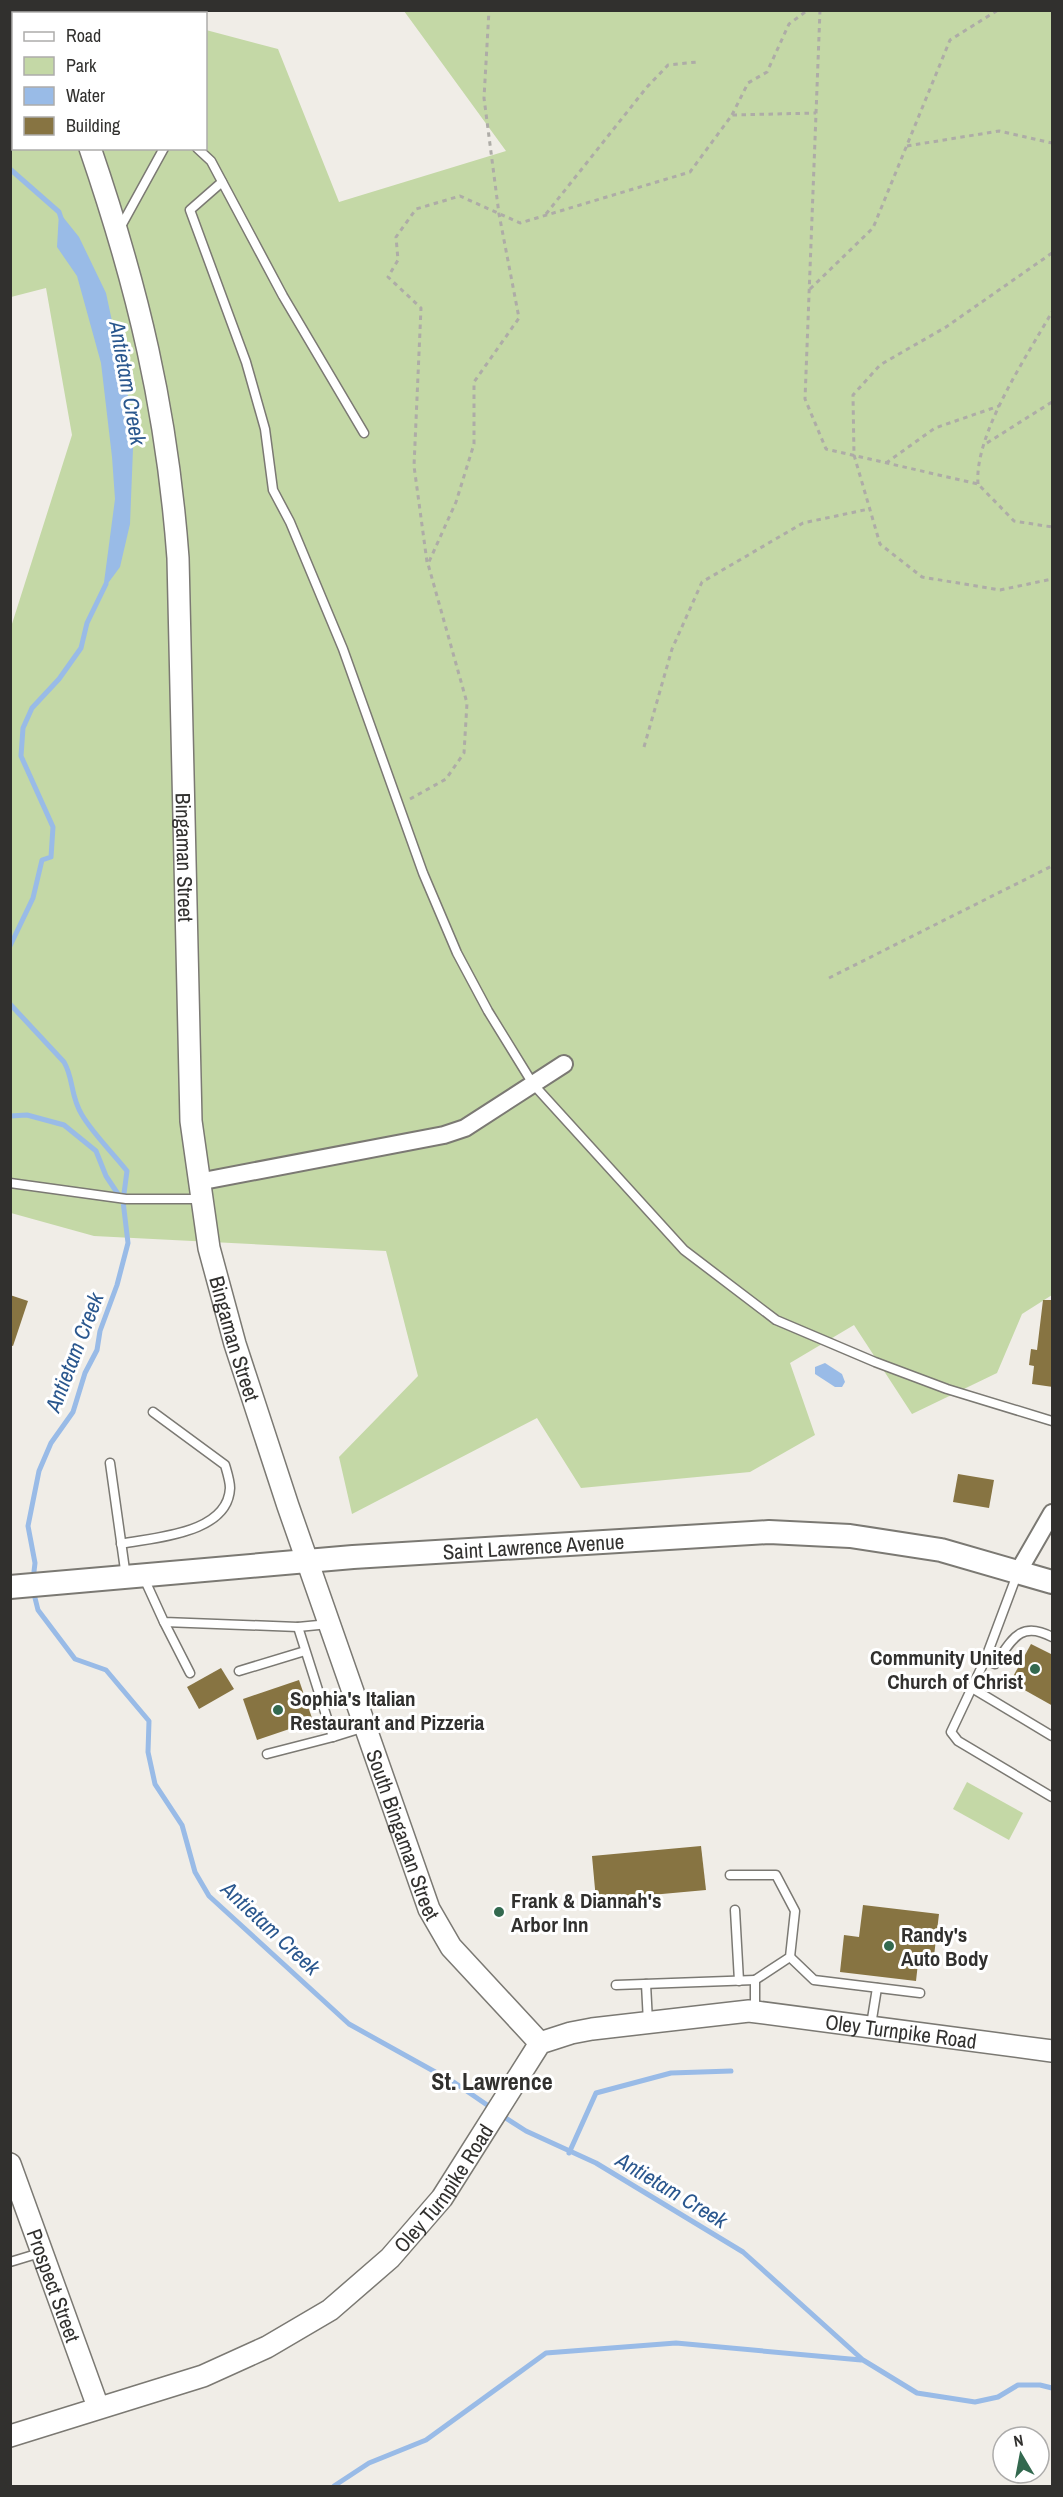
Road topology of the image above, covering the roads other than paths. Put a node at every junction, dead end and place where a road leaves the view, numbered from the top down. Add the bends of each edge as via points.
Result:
1 (91, 150) edge
2 (163, 150) edge
3 (199, 150) edge
4 (222, 182) junction
5 (118, 231) junction
6 (364, 433) dead end
7 (564, 1064) dead end
8 (533, 1084) junction
9 (10, 1183) edge
10 (199, 1190) junction
11 (153, 1412) dead end
12 (1053, 1421) edge
13 (110, 1464) dead end
14 (1053, 1513) edge
15 (121, 1544) junction
16 (309, 1561) junction
17 (1018, 1572) junction
18 (134, 1576) junction
19 (1053, 1582) edge
20 (10, 1587) edge
21 (164, 1622) junction
22 (329, 1624) junction
23 (298, 1627) junction
24 (1053, 1636) edge
25 (305, 1651) junction
26 (985, 1660) junction
27 (239, 1671) dead end
28 (190, 1673) dead end
29 (972, 1688) junction
30 (365, 1727) junction
31 (333, 1737) junction
32 (1053, 1737) edge
33 (267, 1754) dead end
34 (1053, 1797) edge
35 (730, 1875) dead end
36 (735, 1910) dead end
37 (790, 1957) junction
38 (755, 1980) junction
39 (739, 1981) junction
40 (646, 1984) junction
41 (616, 1985) dead end
42 (877, 1988) junction
43 (920, 1993) dead end
44 (755, 2012) junction
45 (648, 2022) junction
46 (871, 2029) junction
47 (540, 2043) junction
48 (1053, 2051) edge
49 (10, 2164) edge
50 (43, 2252) junction
51 (10, 2262) edge
52 (98, 2407) junction
53 (10, 2436) edge

1 - 5 street, Bingaman Street
2 - 5 lane
3 - 4 lane via 211,161
4 - 6 lane via 283,296
4 - 8 lane via 190,210 246,362 265,429 273,490 343,649 423,873 457,953
5 - 10 street, Bingaman Street via 157,385 173,492 189,1067
7 - 8 street
8 - 10 street via 465,1128 444,1135
8 - 12 lane via 684,1250 776,1320 947,1389
9 - 10 lane via 126,1199
10 - 16 street, Bingaman Street via 218,1287
11 - 15 lane via 225,1465 230,1489 215,1520 197,1528
13 - 15 lane
14 - 17 street
15 - 18 lane
16 - 17 main road, Saint Lawrence Avenue via 769,1532 890,1541 966,1556
16 - 18 main road, Saint Lawrence Avenue
16 - 22 street, South Bingaman Street
17 - 19 main road, Saint Lawrence Avenue
17 - 26 lane
18 - 20 main road, Saint Lawrence Avenue
18 - 21 lane
21 - 23 lane
21 - 28 lane
22 - 23 lane
22 - 30 street, South Bingaman Street
23 - 25 lane
24 - 26 lane via 1028,1630 1016,1634 995,1664
25 - 27 lane
25 - 31 lane
26 - 29 lane
29 - 32 lane
29 - 34 lane via 951,1732 958,1741
30 - 31 lane
30 - 47 street, South Bingaman Street via 438,1927 475,1976
31 - 33 lane
35 - 37 lane via 776,1875 795,1911
36 - 39 lane
37 - 38 lane
37 - 42 lane via 814,1980
38 - 39 lane
38 - 44 lane
39 - 40 lane
40 - 41 lane
40 - 45 lane
42 - 43 lane
42 - 46 lane
44 - 45 street, Oley Turnpike Road
44 - 46 street, Oley Turnpike Road
45 - 47 street, Oley Turnpike Road via 570,2033
46 - 48 street, Oley Turnpike Road
47 - 52 street, Oley Turnpike Road via 465,2165 413,2234 330,2310 220,2369
49 - 50 street, Prospect Street
50 - 51 lane
50 - 52 street, Prospect Street
52 - 53 street, Oley Turnpike Road

